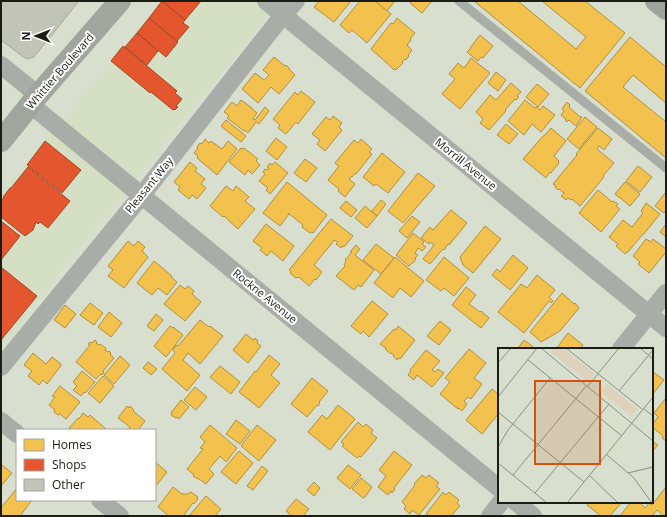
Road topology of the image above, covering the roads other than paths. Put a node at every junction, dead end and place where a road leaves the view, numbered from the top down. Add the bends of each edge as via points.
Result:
1 (120, 1) edge
2 (266, 1) edge
3 (296, 1) edge
4 (459, 1) edge
5 (656, 1) edge
6 (666, 9) edge
7 (283, 15) junction
8 (1, 65) edge
9 (35, 100) junction
10 (1, 141) edge
11 (666, 168) edge
12 (142, 195) junction
13 (666, 293) edge
14 (649, 314) junction
15 (666, 328) edge
16 (622, 348) edge
17 (1, 367) edge
18 (1, 421) edge
19 (16, 433) edge
20 (498, 487) edge
21 (101, 501) edge
22 (500, 503) edge
23 (517, 503) edge
24 (120, 516) edge
25 (490, 516) edge
26 (533, 516) edge

1 - 9 main road, Whittier Boulevard
2 - 7 street, Morrill Avenue
3 - 7 street, Pleasant Way
4 - 11 lane
5 - 6 main road
7 - 12 street, Pleasant Way
7 - 14 street, Morrill Avenue
8 - 9 street, Rockne Avenue
9 - 10 main road, Whittier Boulevard
9 - 12 street, Rockne Avenue
12 - 17 street, Pleasant Way
12 - 20 street, Rockne Avenue
13 - 14 street
14 - 15 street, Morrill Avenue
14 - 16 street
18 - 19 street
21 - 24 street
22 - 25 street
23 - 26 street

